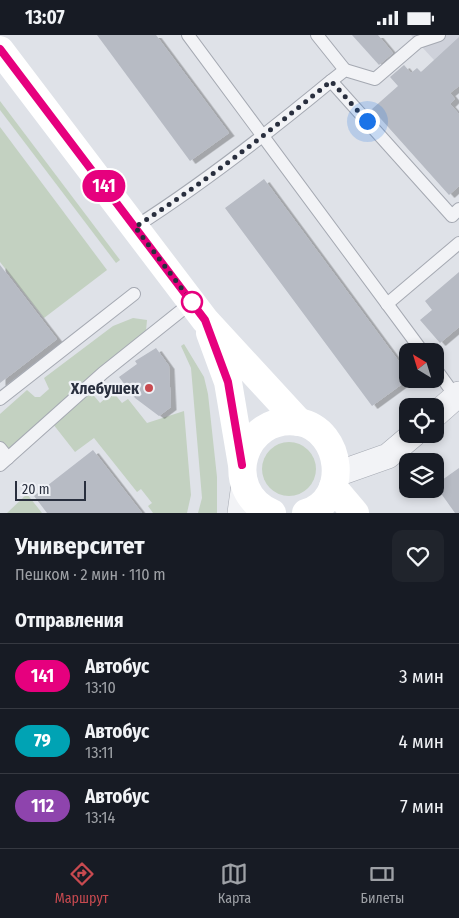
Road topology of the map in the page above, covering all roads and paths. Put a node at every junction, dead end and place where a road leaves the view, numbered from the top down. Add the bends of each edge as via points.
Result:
1 (188, 35) edge
2 (317, 35) edge
3 (439, 35) edge
4 (0, 49) edge
5 (345, 69) junction
6 (331, 81) junction
7 (263, 137) junction
8 (459, 209) edge
9 (135, 227) junction
10 (459, 243) edge
11 (134, 295) dead end
12 (387, 304) junction
13 (198, 311) junction
14 (416, 343) edge
15 (444, 379) edge
16 (458, 395) edge
17 (0, 399) edge
18 (444, 407) edge
19 (299, 422) junction
20 (404, 443) edge
21 (0, 448) edge
22 (4, 462) edge
23 (243, 474) junction
24 (335, 481) junction
25 (240, 513) edge
26 (272, 513) edge
27 (306, 513) edge
28 (355, 513) edge

1 - 7 lane
2 - 5 lane
3 - 5 lane via 418,42 375,79
4 - 9 main road
5 - 6 lane
6 - 7 lane
6 - 8 lane via 452,216
7 - 9 lane via 190,192
7 - 12 lane
9 - 13 main road
10 - 12 lane
11 - 17 lane
12 - 14 lane
13 - 19 main road
13 - 22 lane via 103,373
13 - 23 main road via 228,382
15 - 16 lane
16 - 18 street
19 - 23 main road via 279,423 261,431 248,445
19 - 24 main road via 312,427 328,441 336,460
20 - 24 street via 388,457
21 - 22 lane
23 - 25 street
23 - 26 main road via 251,498 262,509
24 - 27 main road via 324,502
24 - 28 main road

